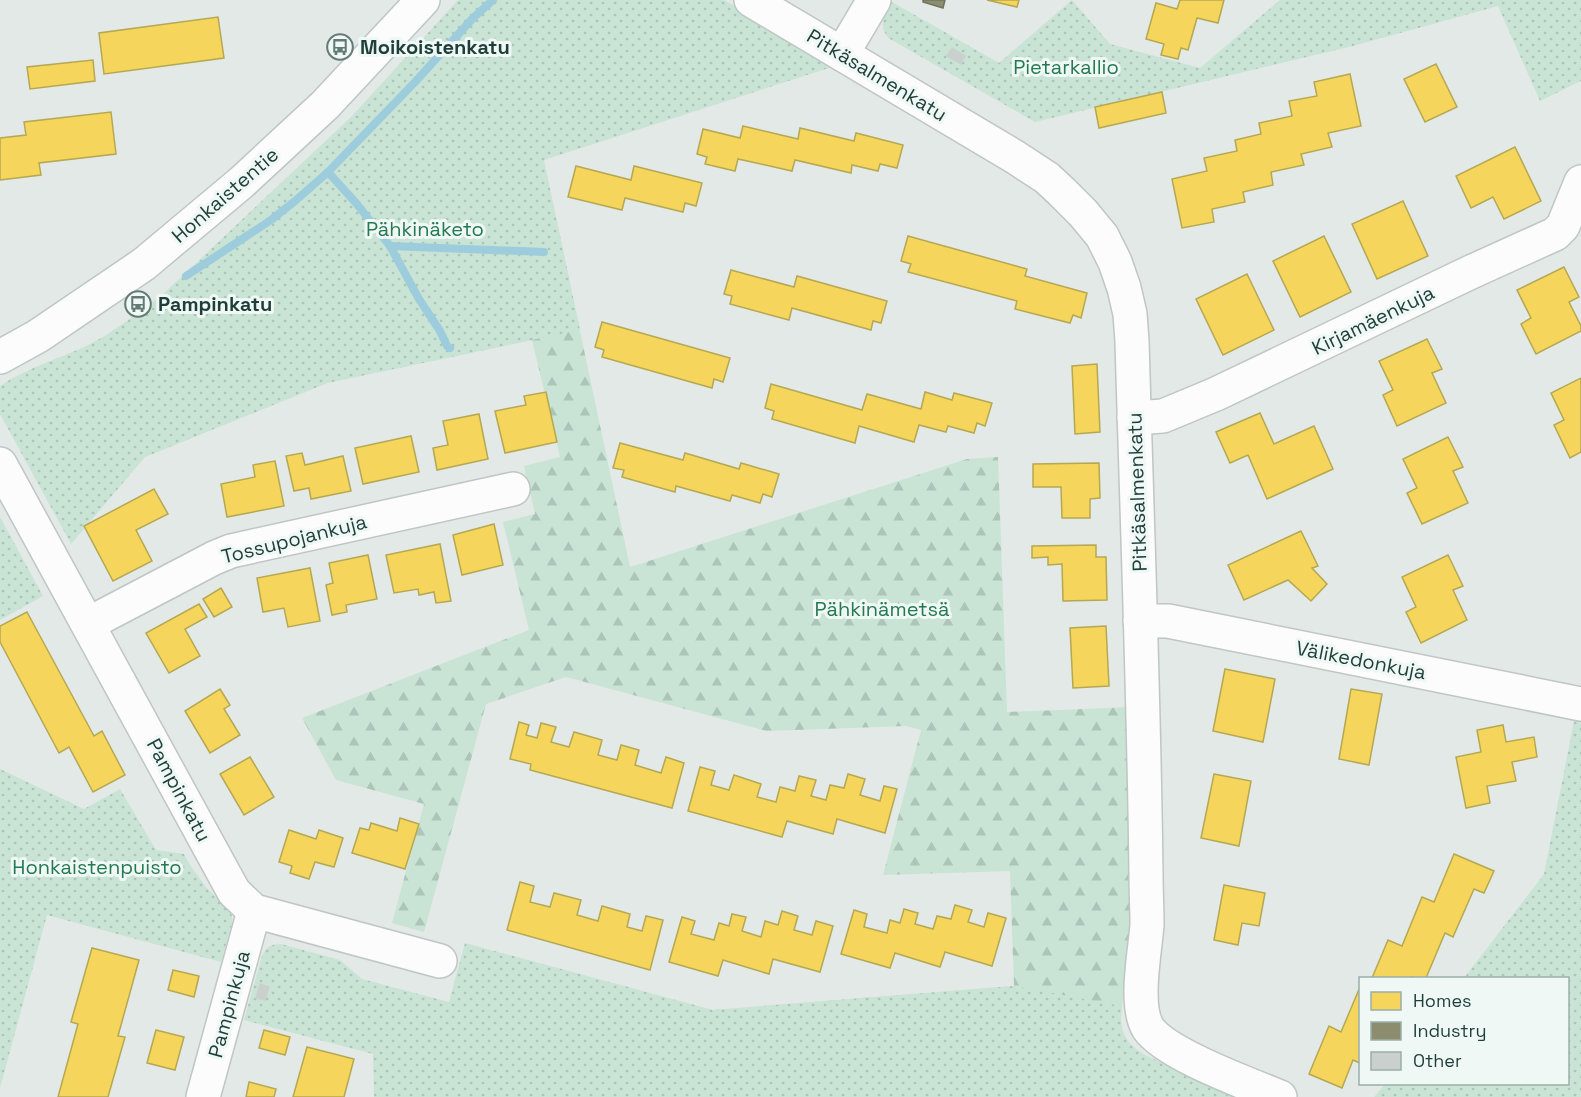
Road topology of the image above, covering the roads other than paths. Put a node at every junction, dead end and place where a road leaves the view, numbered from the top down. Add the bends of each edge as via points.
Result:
1 (423, 0) edge
2 (751, 0) edge
3 (874, 0) edge
4 (842, 54) junction
5 (1581, 182) edge
6 (0, 357) edge
7 (1134, 418) junction
8 (0, 464) edge
9 (513, 489) dead end
10 (1140, 621) junction
11 (88, 624) junction
12 (1581, 704) edge
13 (254, 911) junction
14 (440, 961) dead end
15 (203, 1097) edge
16 (1280, 1097) edge

1 - 6 street, Honkaistentie via 325,105 233,190 144,264
2 - 4 street, Pitkäsalmenkatu
3 - 4 street
4 - 7 street, Pitkäsalmenkatu via 1047,178 1102,236 1115,262 1130,314
5 - 7 street, Kirjamäenkuja via 1563,226 1555,234 1216,394 1163,416
7 - 10 street, Pitkäsalmenkatu
8 - 11 street, Pampinkatu
9 - 11 street, Tossupojankuja via 231,551
10 - 12 street, Välikedonkuja via 1168,621
10 - 16 street, Pitkäsalmenkatu via 1147,926 1142,970 1143,1015 1162,1041 1202,1064
11 - 13 street, Pampinkatu via 234,892
13 - 14 street, Pampinkatu
13 - 15 street, Pampinkuja

